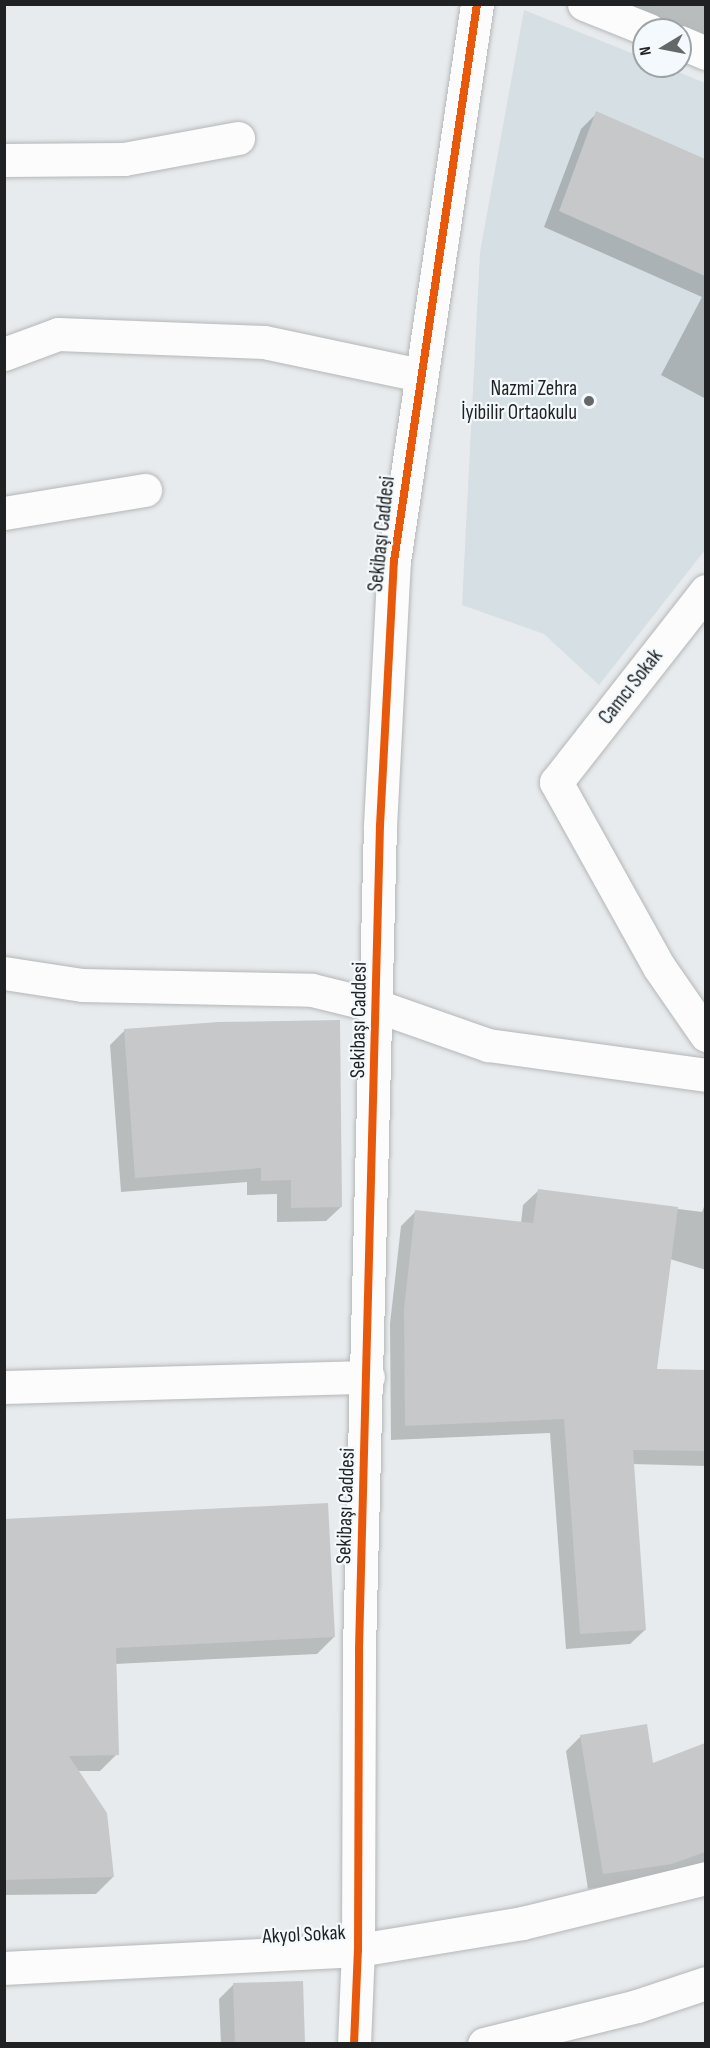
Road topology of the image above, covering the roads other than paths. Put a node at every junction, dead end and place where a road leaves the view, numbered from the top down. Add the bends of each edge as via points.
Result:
1 (477, 4) edge
2 (584, 4) edge
3 (632, 23) edge
4 (238, 138) dead end
5 (4, 160) edge
6 (4, 354) edge
7 (420, 375) junction
8 (145, 490) dead end
9 (4, 513) edge
10 (705, 591) edge
11 (4, 973) edge
12 (377, 1006) junction
13 (705, 1035) edge
14 (705, 1075) edge
15 (368, 1377) junction
16 (4, 1387) edge
17 (705, 1878) edge
18 (358, 1950) junction
19 (4, 1968) edge
20 (705, 1983) edge
21 (354, 2043) edge
22 (484, 2043) edge

1 - 7 street, Sekibaşı Caddesi
2 - 3 street
4 - 5 street via 124,159
6 - 7 street via 58,334 264,342
7 - 12 street, Sekibaşı Caddesi via 394,561
8 - 9 street
10 - 13 street, Camcı Sokak via 556,782 659,967
11 - 12 street via 82,985 312,990
12 - 14 street via 488,1045
12 - 15 street, Sekibaşı Caddesi
15 - 16 street
15 - 18 street, Sekibaşı Caddesi via 359,1649
17 - 18 street, Akyol Sokak via 522,1923
18 - 19 street, Akyol Sokak
18 - 21 street, Sekibaşı Caddesi
20 - 22 street via 637,2006

